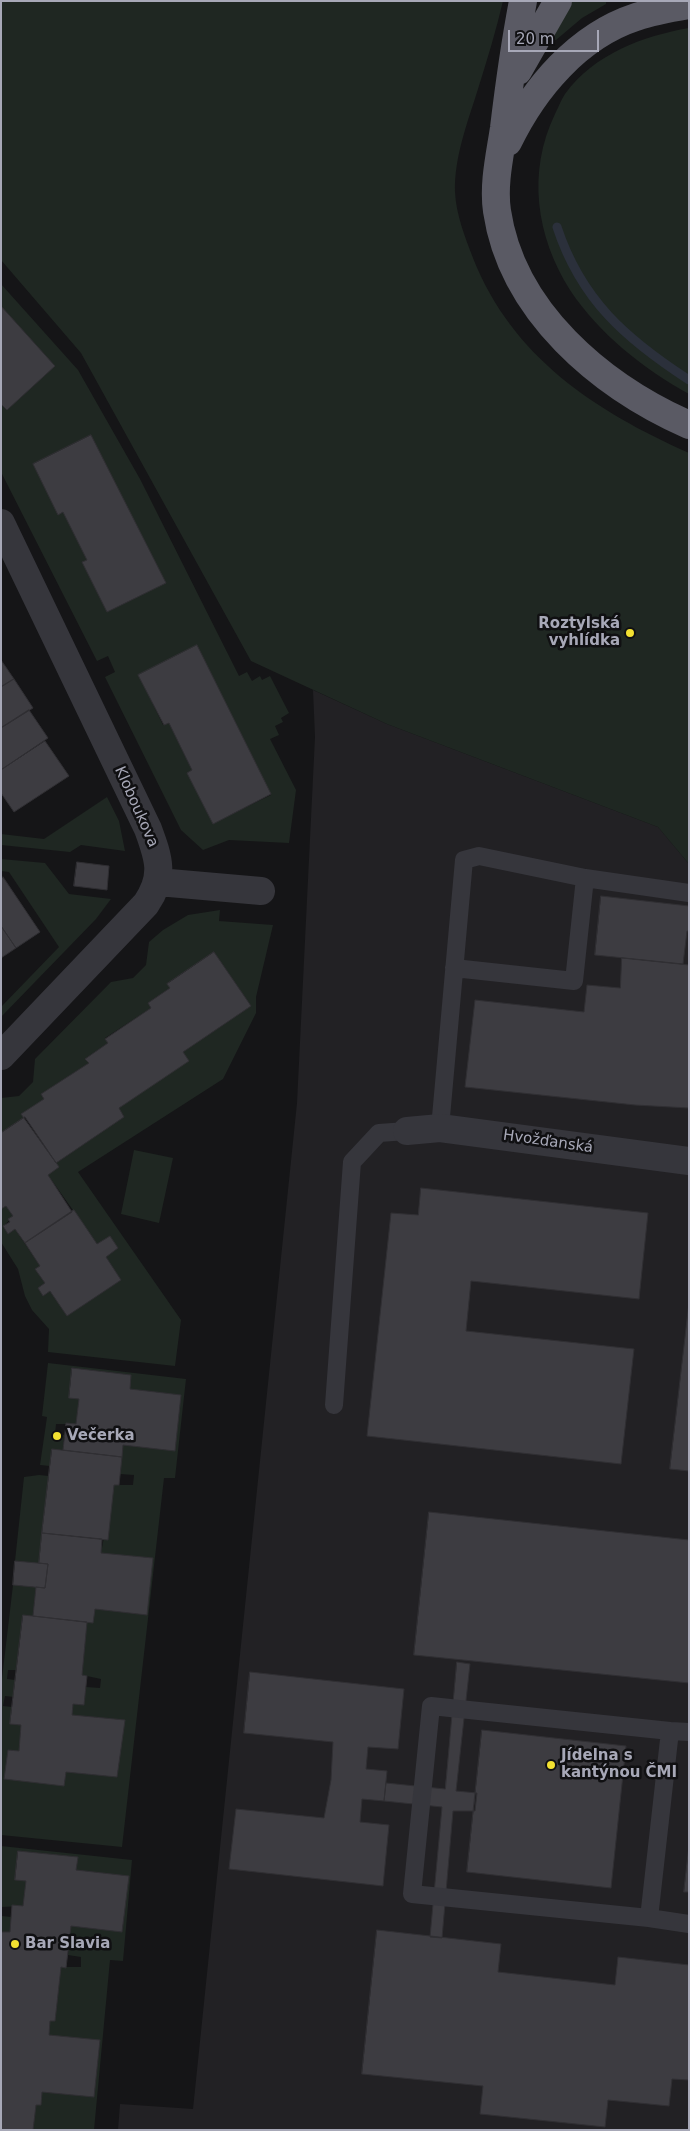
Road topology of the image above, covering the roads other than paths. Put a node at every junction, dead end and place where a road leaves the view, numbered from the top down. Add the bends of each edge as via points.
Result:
1 (523, 1) edge
2 (558, 1) edge
3 (689, 5) edge
4 (510, 86) junction
5 (498, 172) junction
6 (689, 425) edge
7 (1, 523) edge
8 (585, 878) junction
9 (158, 882) junction
10 (261, 891) dead end
11 (689, 893) edge
12 (454, 968) junction
13 (1, 1056) edge
14 (440, 1128) junction
15 (407, 1131) joint
16 (689, 1161) edge
17 (334, 1405) dead end
18 (670, 1731) junction
19 (689, 1732) edge
20 (649, 1918) junction
21 (689, 1924) edge

1 - 4 highway
2 - 4 highway
3 - 5 highway via 635,17 604,32 577,51 528,105 505,149
4 - 5 highway
5 - 6 highway via 497,210 502,235 524,286 540,312 570,346 604,375 642,402
7 - 9 street, Kloboukova via 148,829 157,855
8 - 11 lane
8 - 12 lane via 574,981
8 - 12 lane via 479,856 464,860
9 - 10 street
9 - 13 street via 146,904
12 - 14 lane
14 - 15 street, Hvožďanská
14 - 16 street, Hvožďanská
15 - 17 lane via 380,1133 352,1162
18 - 19 lane
18 - 20 lane
18 - 20 lane via 431,1706 412,1894
20 - 21 lane

